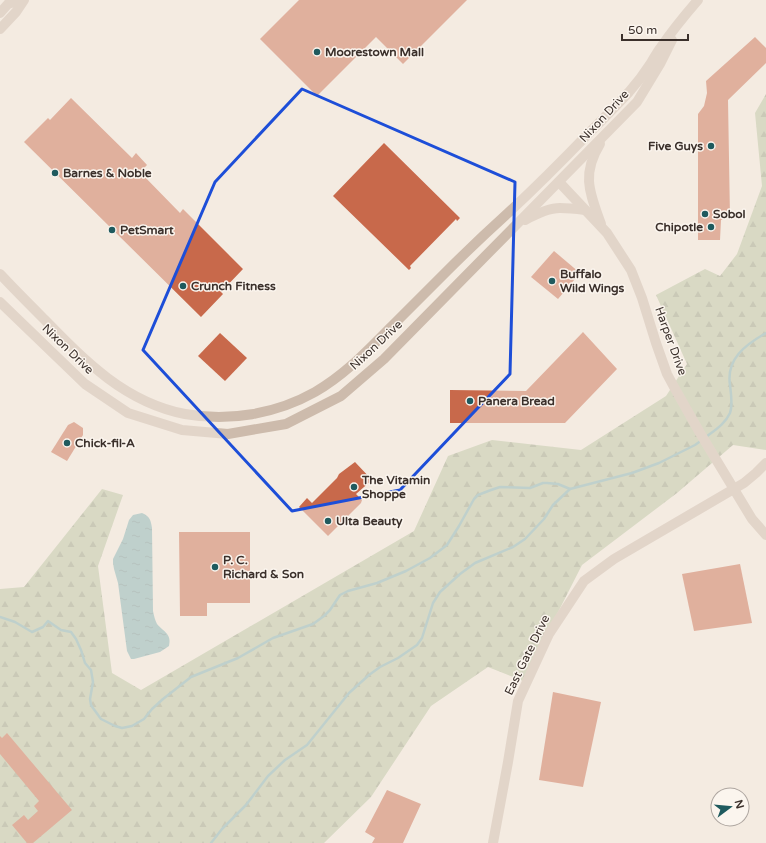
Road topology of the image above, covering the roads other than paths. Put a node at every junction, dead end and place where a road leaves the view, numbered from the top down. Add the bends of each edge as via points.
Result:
1 (20, 0) edge
2 (24, 0) edge
3 (698, 0) edge
4 (0, 13) edge
5 (684, 17) junction
6 (0, 29) edge
7 (607, 132) junction
8 (556, 166) junction
9 (547, 176) junction
10 (559, 182) junction
11 (586, 210) junction
12 (514, 226) junction
13 (602, 228) junction
14 (0, 274) edge
15 (0, 302) edge
16 (766, 463) edge
17 (734, 489) junction
18 (766, 535) edge
19 (493, 843) edge

1 - 4 street via 8,4
2 - 6 street
3 - 5 street, Nixon Drive
5 - 7 street, Nixon Drive via 637,102
5 - 8 street, Nixon Drive via 637,82
7 - 10 street, Nixon Drive
7 - 13 street via 592,161 588,181
8 - 9 street, Nixon Drive
8 - 10 street
9 - 10 street, Harper Drive
9 - 14 street, Nixon Drive via 348,369 315,392 279,408 260,413 223,417 185,414 166,409 131,393 109,380 84,359
10 - 11 street, Harper Drive
10 - 12 street, Nixon Drive
11 - 12 street via 547,210
11 - 13 street, Harper Drive
12 - 15 street, Nixon Drive via 384,359 341,396 286,424 228,434 182,430 128,413 85,384
13 - 17 street, Harper Drive via 634,275 661,359 674,387
16 - 17 street, East Gate Drive
17 - 18 street, Harper Drive via 752,519
17 - 19 street, East Gate Drive via 614,559 584,581 549,634 518,701

